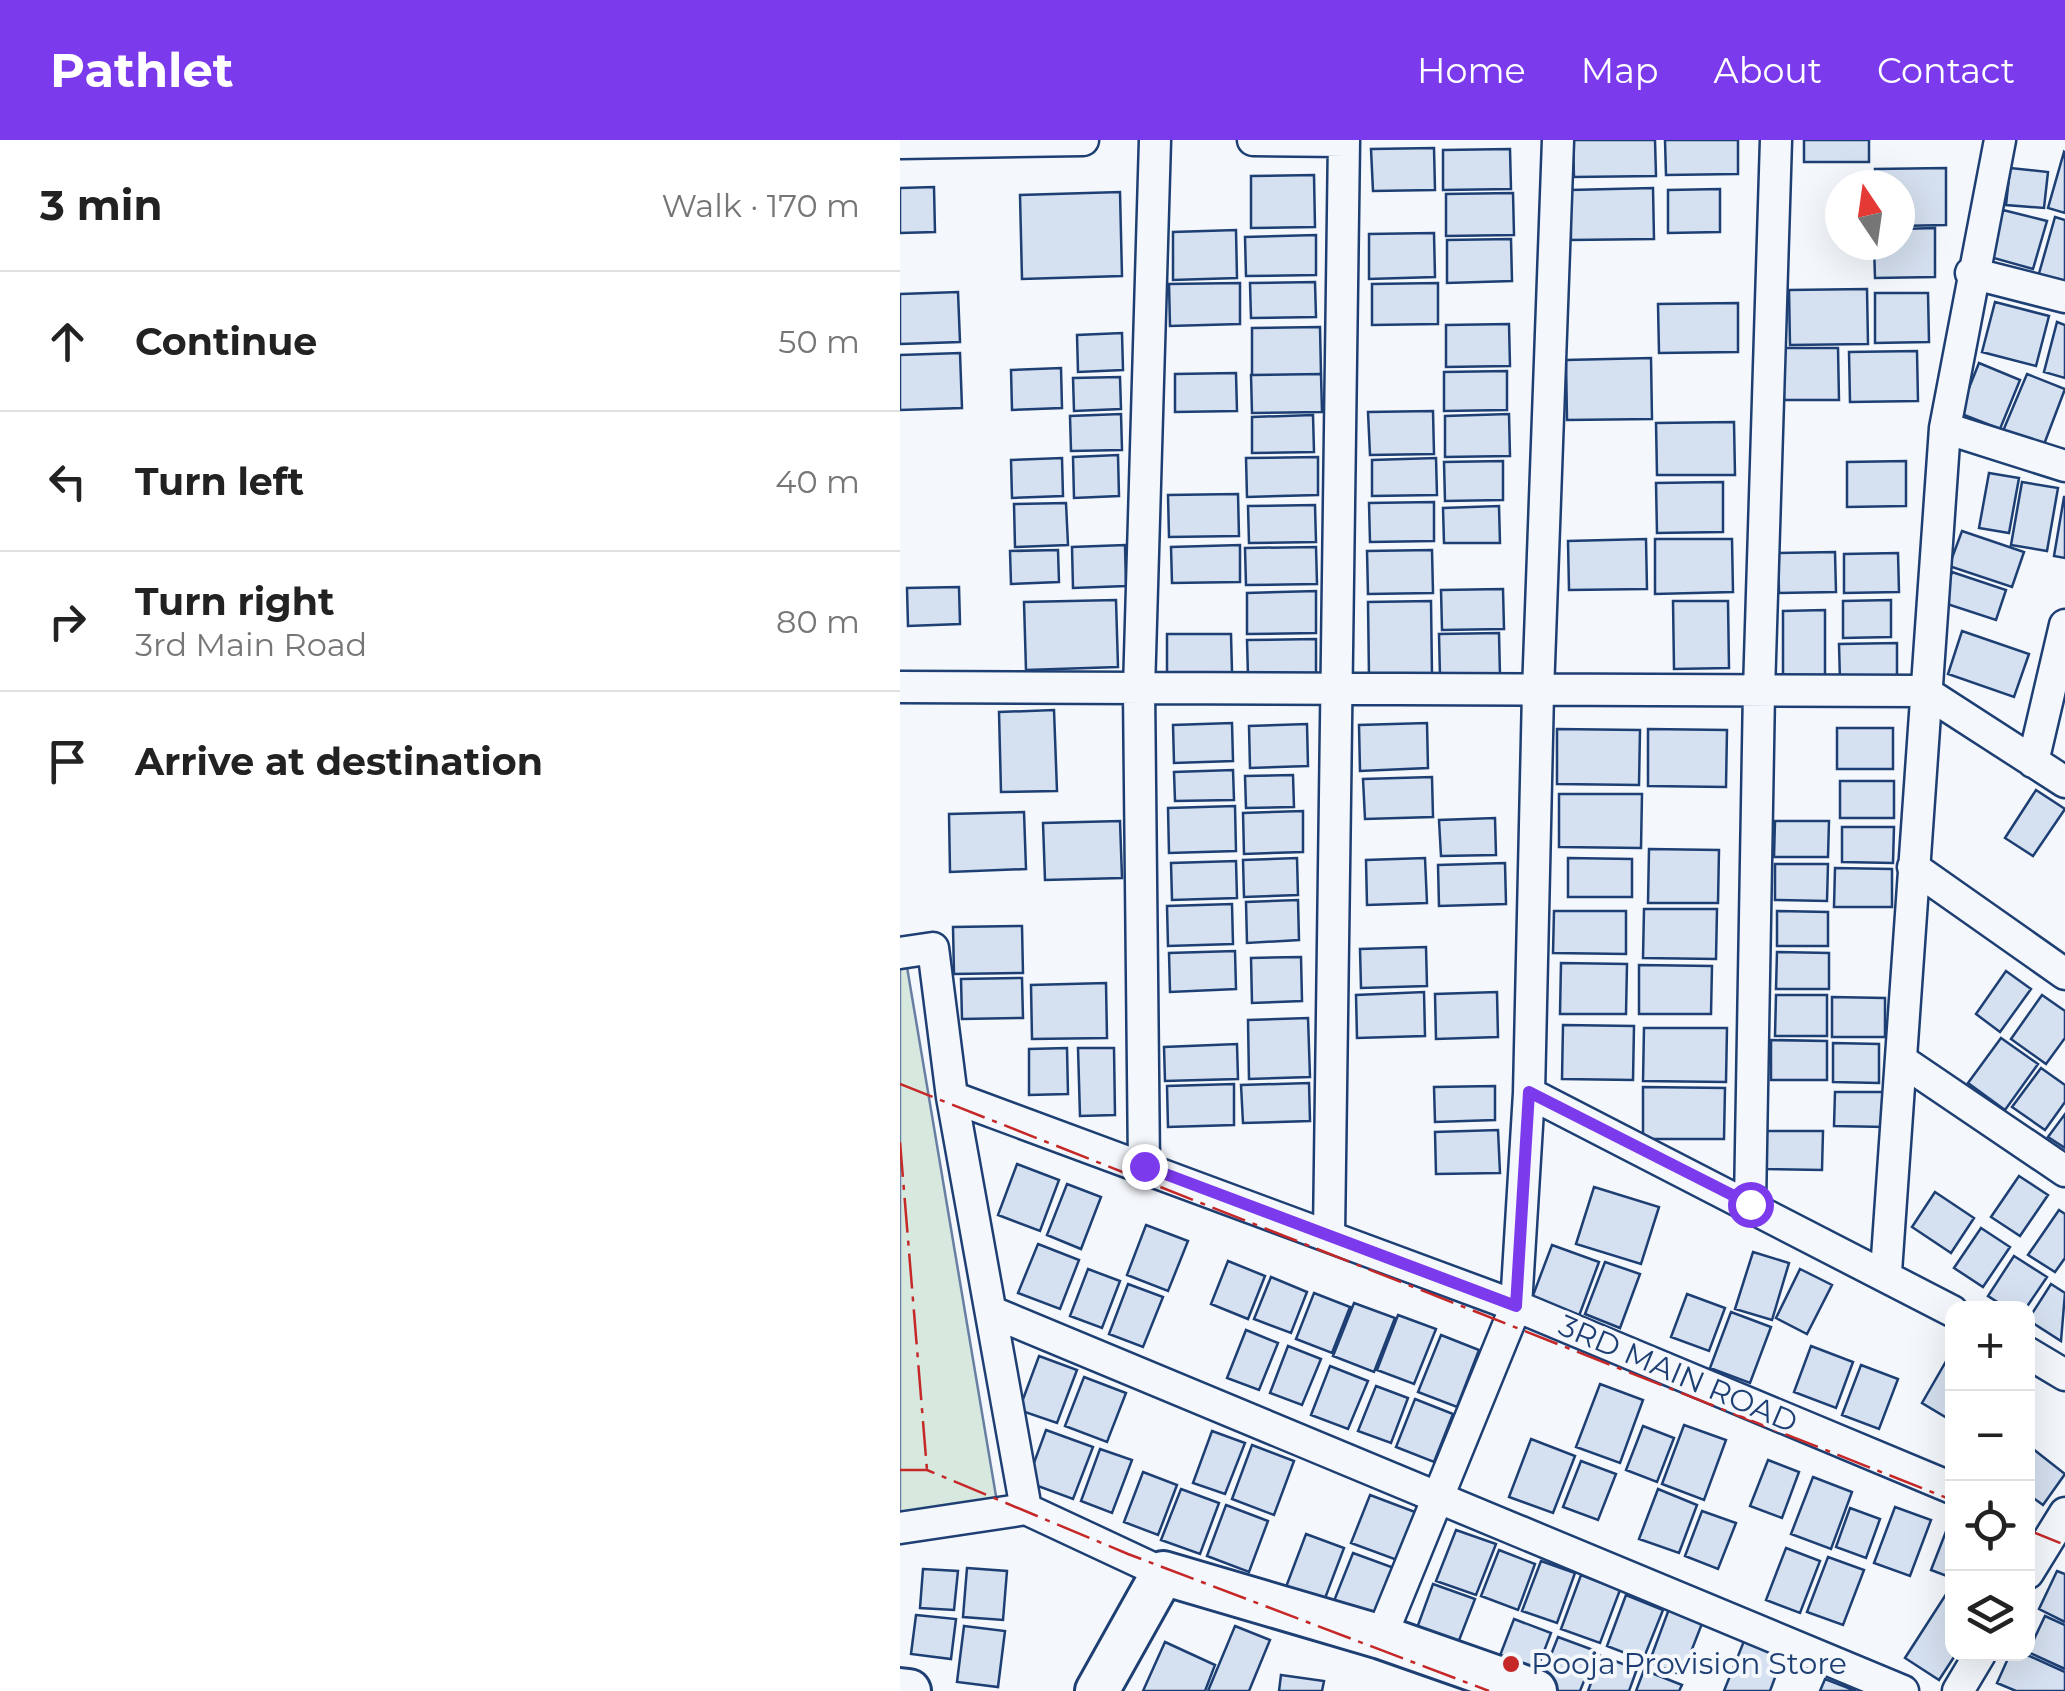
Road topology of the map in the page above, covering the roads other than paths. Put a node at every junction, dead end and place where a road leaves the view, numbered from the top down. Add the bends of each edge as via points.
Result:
1 (1084, 140) edge
2 (1155, 140) edge
3 (1253, 140) edge
4 (1344, 140) edge
5 (1558, 140) edge
6 (1776, 140) edge
7 (2000, 140) edge
8 (900, 143) edge
9 (1971, 273) junction
10 (2065, 297) edge
11 (1945, 428) junction
12 (2065, 466) edge
13 (2065, 624) edge
14 (2060, 666) edge
15 (900, 686) edge
16 (1140, 690) junction
17 (1338, 691) junction
18 (1759, 691) junction
19 (1924, 691) junction
20 (1538, 692) junction
21 (2033, 762) junction
22 (2065, 782) edge
23 (1913, 867) junction
24 (900, 953) edge
25 (2065, 974) edge
26 (1904, 1062) junction
27 (1529, 1092) junction
28 (952, 1097) junction
29 (1144, 1166) junction
30 (2065, 1170) edge
31 (1750, 1204) junction
32 (1329, 1235) junction
33 (1886, 1272) junction
34 (1516, 1306) junction
35 (1945, 1306) edge
36 (992, 1312) junction
37 (2035, 1357) edge
38 (2065, 1375) edge
39 (1945, 1485) edge
40 (1437, 1501) junction
41 (1026, 1510) junction
42 (2049, 1521) edge
43 (900, 1528) edge
44 (2029, 1571) edge
45 (1163, 1573) junction
46 (1381, 1637) junction
47 (1976, 1661) edge
48 (900, 1690) edge
49 (908, 1691) edge
50 (1097, 1691) edge
51 (1535, 1691) edge
52 (1903, 1691) edge
53 (1958, 1691) edge

1 - 8 street
2 - 16 street
3 - 4 street
4 - 17 street
5 - 20 street
6 - 18 street
7 - 9 street
9 - 10 street
9 - 11 street
11 - 12 street
11 - 19 street
13 - 14 street
14 - 21 street
15 - 16 street
16 - 17 street
16 - 29 street
17 - 20 street
17 - 32 street
18 - 19 street
18 - 20 street
18 - 31 street
19 - 21 street
19 - 23 street
20 - 27 street
21 - 22 street
23 - 25 street
23 - 26 street
24 - 28 street via 933,948
26 - 30 street
26 - 33 street
27 - 31 street
27 - 34 street
28 - 29 street, 3RD MAIN ROAD
28 - 36 street
29 - 32 street, 3RD MAIN ROAD
31 - 33 street
32 - 34 street, 3RD MAIN ROAD
33 - 35 street
34 - 39 street, 3RD MAIN ROAD
34 - 40 street
36 - 40 street
36 - 41 street
37 - 38 street
40 - 46 street
40 - 52 street
41 - 43 street
41 - 45 street
42 - 44 street
45 - 46 main road
45 - 50 main road
46 - 51 main road
47 - 53 street
48 - 49 main road

